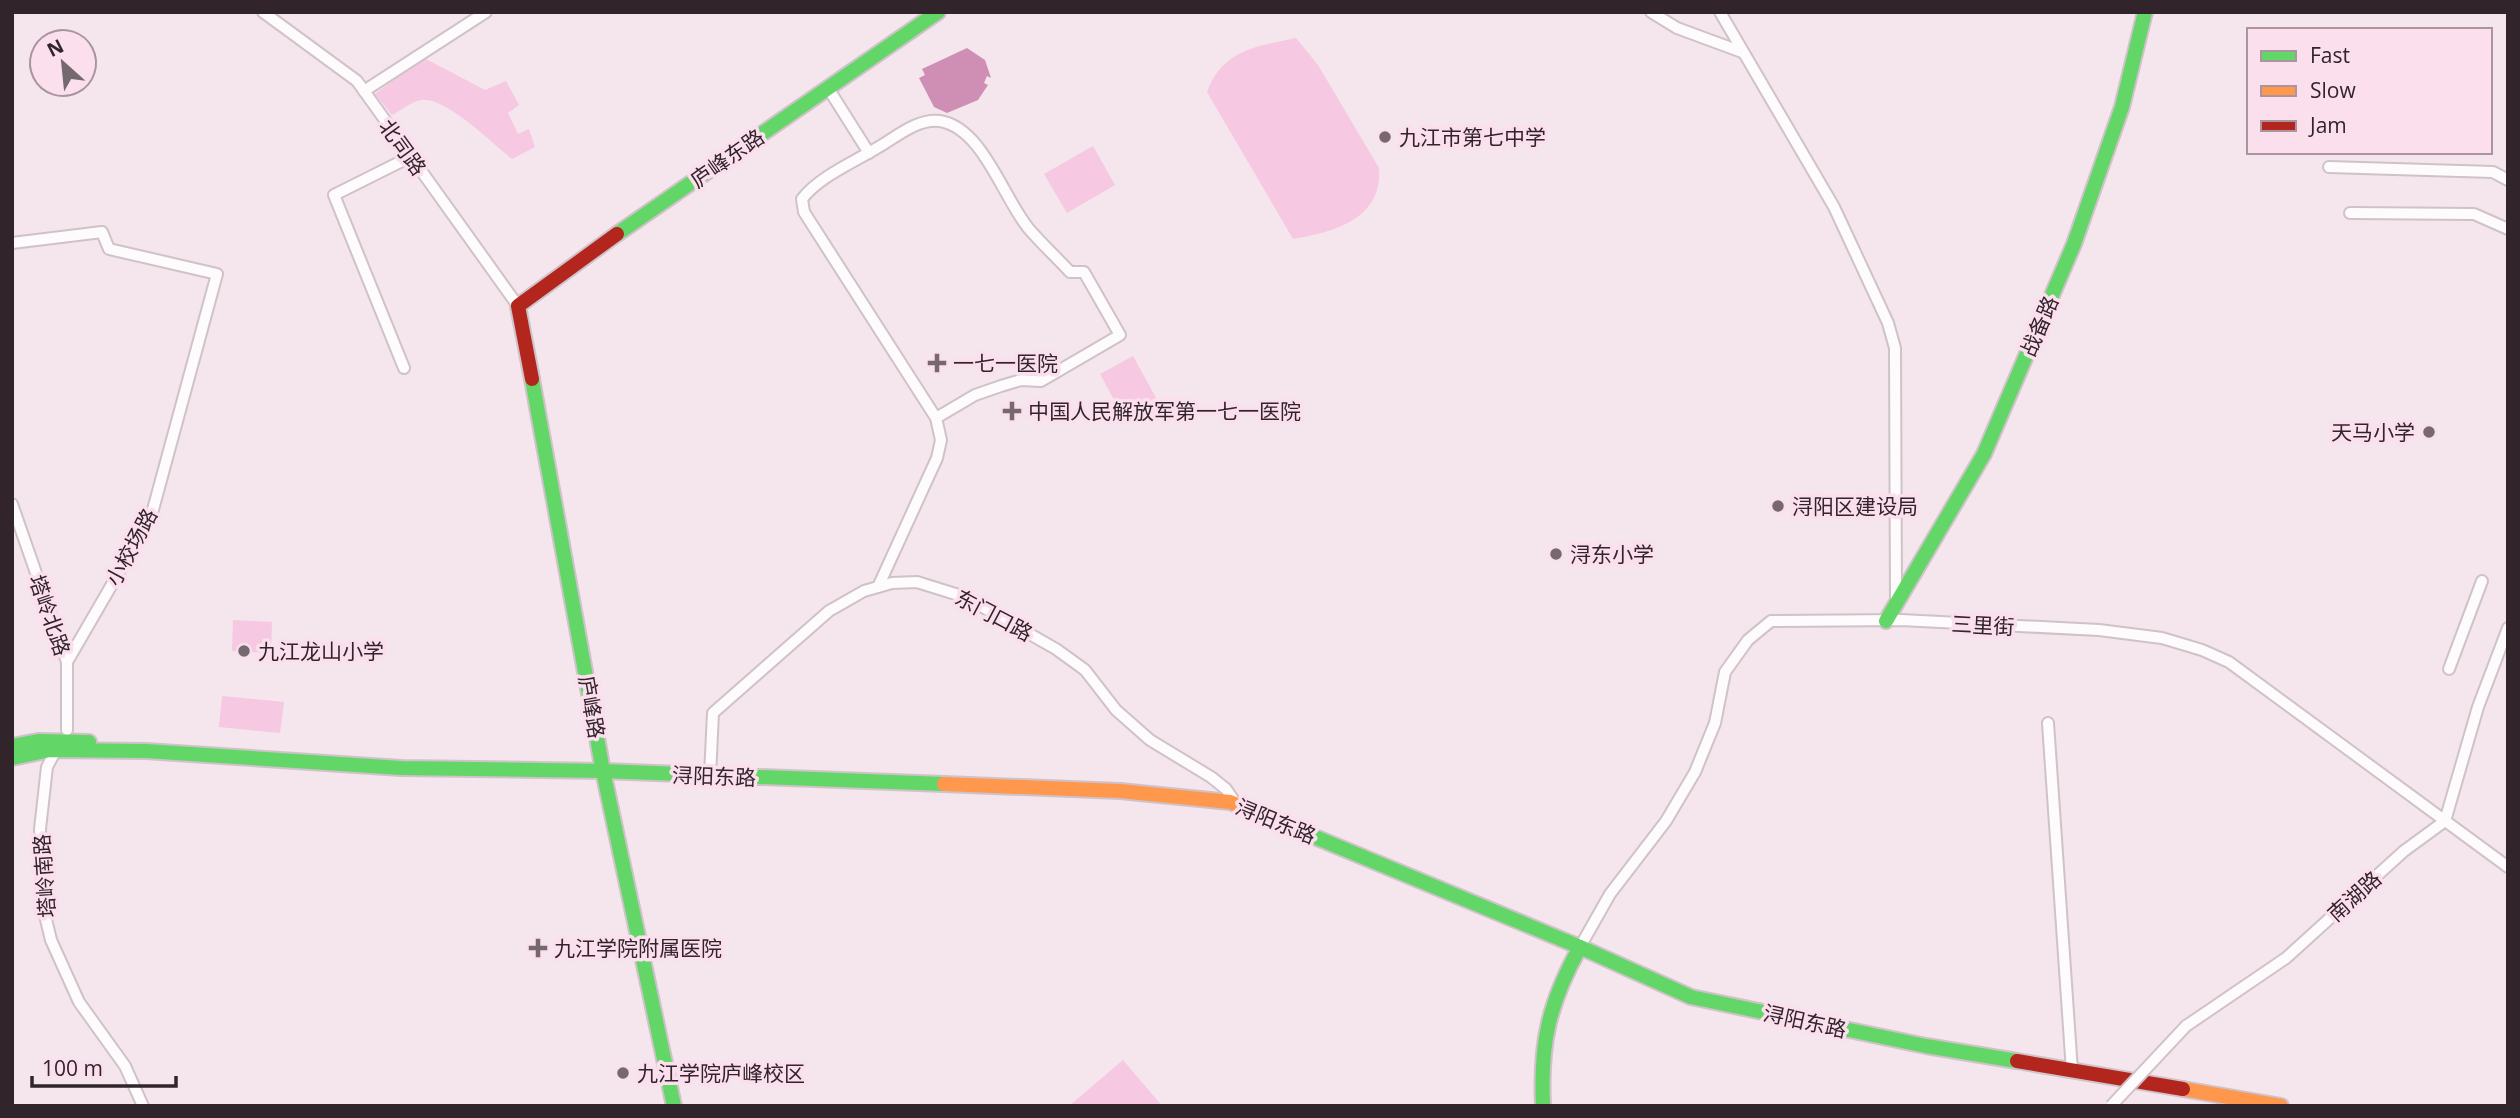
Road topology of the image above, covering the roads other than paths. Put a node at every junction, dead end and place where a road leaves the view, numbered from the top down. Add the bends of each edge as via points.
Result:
1 (263, 12) edge
2 (486, 12) edge
3 (938, 12) edge
4 (1651, 12) edge
5 (1720, 12) edge
6 (2145, 12) edge
7 (1742, 52) junction
8 (828, 88) junction
9 (364, 91) junction
10 (869, 153) junction
11 (410, 157) junction
12 (2329, 167) dead end
13 (2508, 180) edge
14 (2350, 213) dead end
15 (2508, 229) edge
16 (12, 243) edge
17 (518, 306) junction
18 (404, 368) dead end
19 (936, 418) junction
20 (12, 504) edge
21 (2482, 581) dead end
22 (878, 587) junction
23 (1896, 603) junction
24 (1886, 621) junction
25 (2508, 628) edge
26 (67, 662) junction
27 (2449, 669) dead end
28 (2048, 723) dead end
29 (67, 730) dead end
30 (12, 740) edge
31 (33, 742) junction
32 (56, 750) junction
33 (146, 751) junction
34 (14, 755) edge
35 (603, 771) junction
36 (710, 776) junction
37 (1237, 805) junction
38 (2445, 821) junction
39 (2508, 867) edge
40 (1580, 947) junction
41 (2072, 1071) junction
42 (143, 1106) edge
43 (674, 1106) edge
44 (1543, 1106) edge
45 (2111, 1106) edge
46 (2281, 1106) edge

1 - 9 street, 北司路
2 - 9 street
3 - 8 main road, 庐峰东路
4 - 7 street via 1677,28
5 - 7 street
6 - 23 main road, 战备路 via 2122,107 2074,244 1984,454
7 - 23 street via 1834,207 1888,323 1895,348
8 - 10 street
8 - 17 main road, 庐峰东路
9 - 11 street, 北司路
10 - 19 street via 809,190 802,199 804,212
10 - 19 street via 930,121 941,121 971,137 1028,228 1070,272 1084,272 1120,335 1041,381 1021,380 975,395
11 - 17 street, 北司路
11 - 18 street via 334,195
12 - 13 street via 2493,172
14 - 15 street via 2474,214
16 - 26 street, 小校场路 via 102,232 109,249 217,274 151,517
17 - 35 main road, 庐峰路
19 - 22 street via 941,440 937,458
20 - 26 street, 塔岭北路
21 - 27 street
22 - 36 street, 东门口路 via 829,611 713,713
22 - 37 street, 东门口路 via 917,582 941,587 1056,649 1085,670 1116,710 1150,740 1211,777
23 - 24 main road, 战备路
24 - 38 street, 三里街 via 2099,629 2162,638 2202,650 2229,662
24 - 40 street, 三里街 via 1771,621 1748,640 1725,672 1715,723 1695,772 1666,821 1610,894
25 - 38 street via 2478,707
26 - 29 street, 塔岭北路
28 - 41 street
30 - 31 street
31 - 33 main road via 81,741
31 - 34 main road
32 - 33 main road
32 - 34 main road
32 - 42 street, 塔岭南路 via 47,767 40,829 43,907 51,940 79,1002 125,1066
33 - 35 main road, 浔阳东路 via 401,768
35 - 36 main road, 浔阳东路
35 - 43 main road, 庐峰路
36 - 37 main road, 浔阳东路 via 1120,791
37 - 40 main road, 浔阳东路
38 - 39 street, 三里街
38 - 45 street, 南湖路, bridge via 2404,851 2286,958 2186,1026
40 - 41 main road, 浔阳东路 via 1691,997
40 - 44 main road via 1554,993 1544,1030
41 - 46 main road, 浔阳东路

